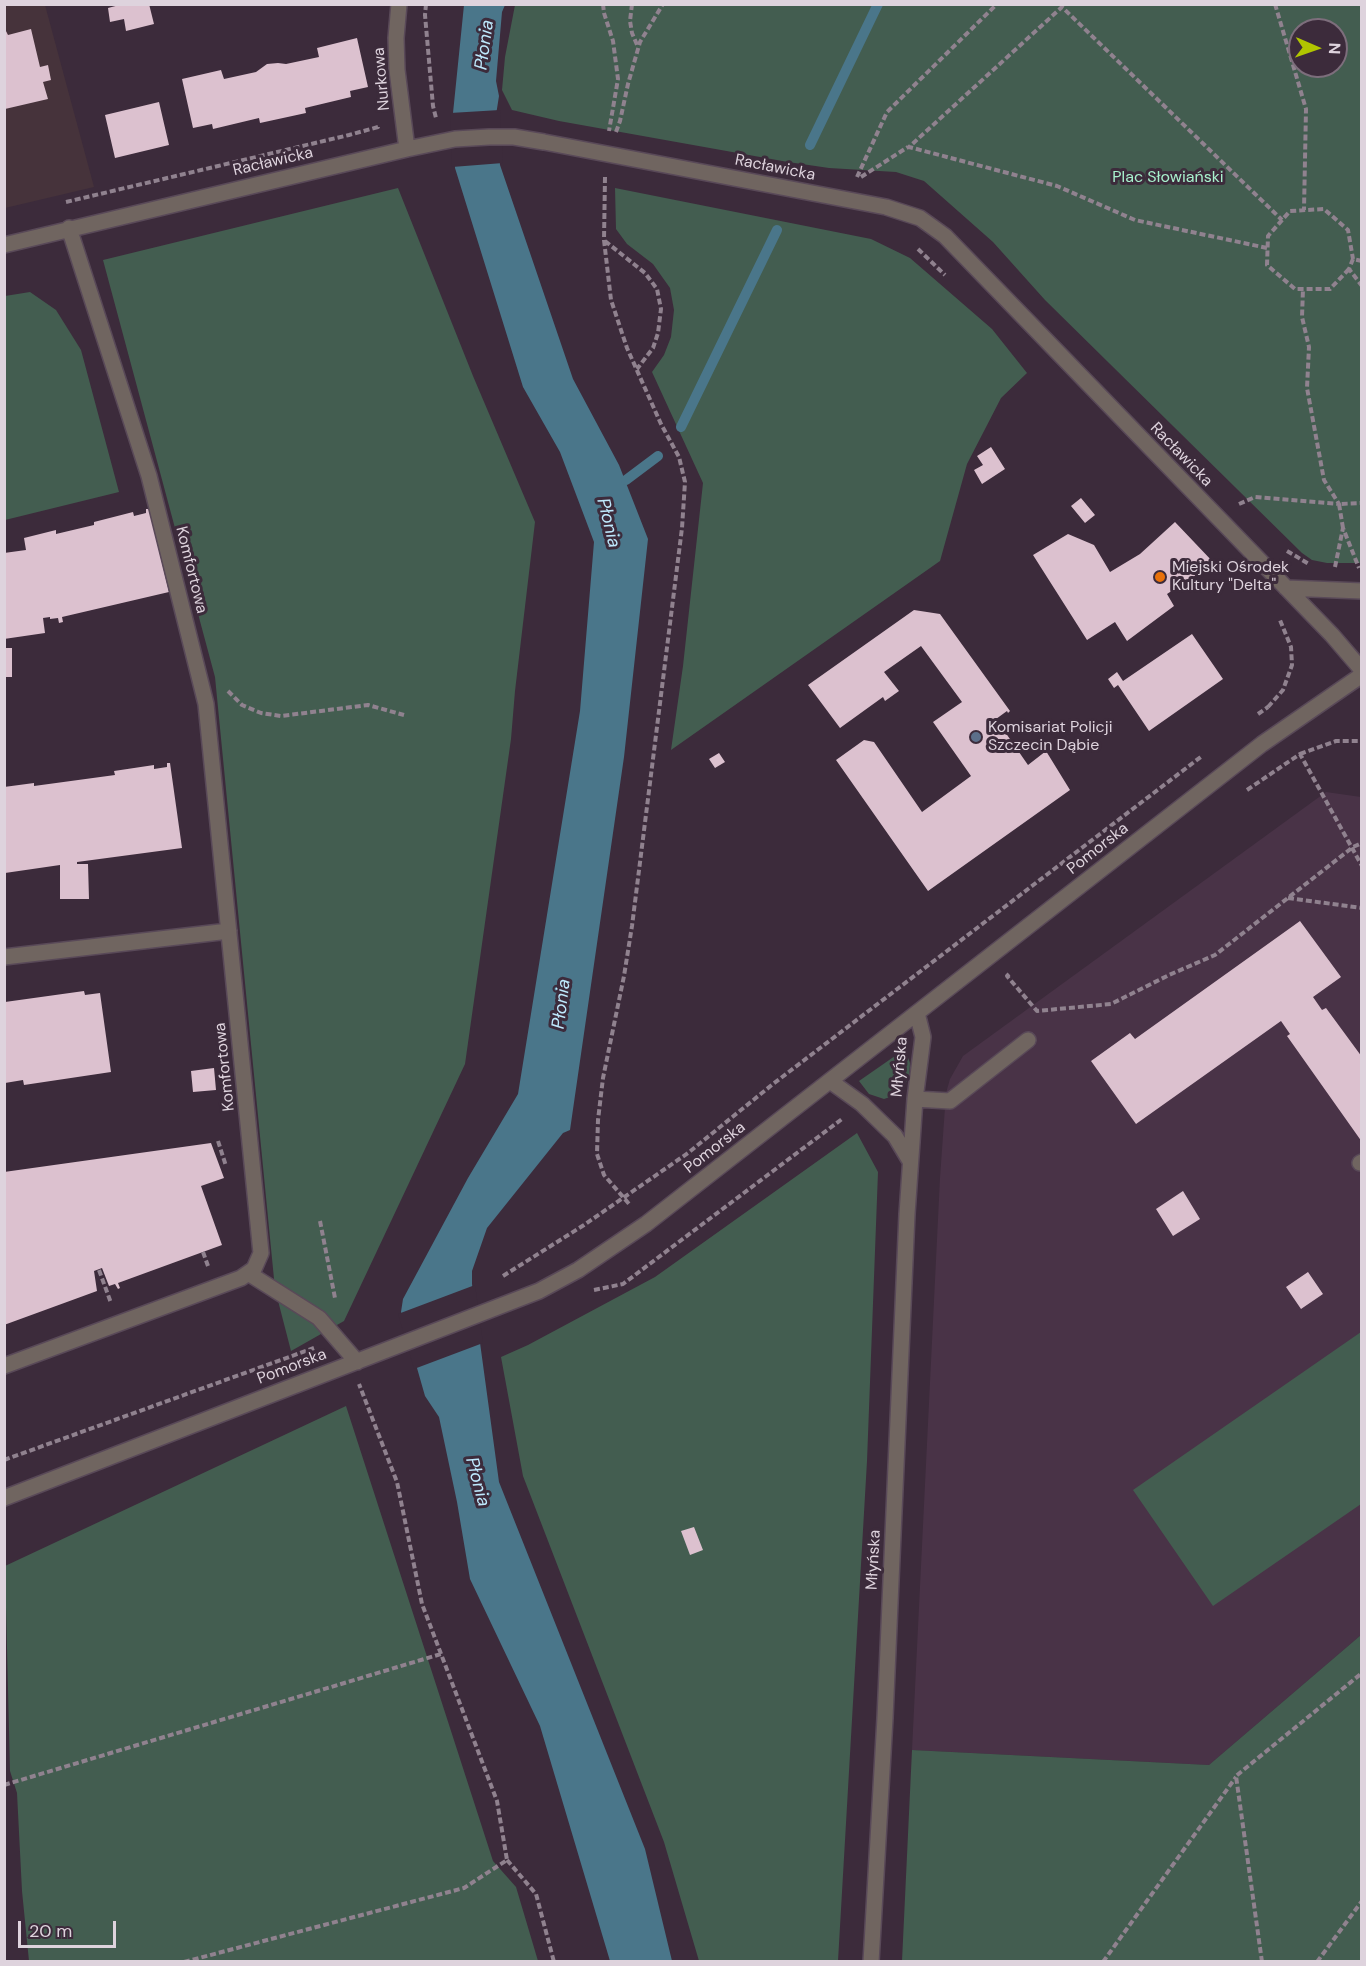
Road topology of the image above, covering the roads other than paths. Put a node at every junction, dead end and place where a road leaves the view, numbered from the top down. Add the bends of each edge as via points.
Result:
1 (399, 4) edge
2 (408, 149) junction
3 (69, 228) junction
4 (4, 245) edge
5 (1286, 588) junction
6 (1362, 591) edge
7 (1362, 673) edge
8 (229, 931) junction
9 (4, 957) edge
10 (917, 1013) junction
11 (1028, 1040) dead end
12 (830, 1081) junction
13 (915, 1099) junction
14 (910, 1161) junction
15 (248, 1273) junction
16 (354, 1363) junction
17 (4, 1366) edge
18 (4, 1498) edge
19 (871, 1962) edge

1 - 2 street, Nurkowa via 397,70
2 - 3 street, Racławicka
2 - 5 street, Racławicka via 478,137 511,137 886,207 920,218 945,236
3 - 4 street, Racławicka
3 - 8 street, Komfortowa via 149,476 206,704
5 - 6 street
5 - 7 street, Racławicka via 1332,634
7 - 10 street, Pomorska via 1262,744
8 - 9 street
8 - 15 street, Komfortowa via 261,1253
10 - 12 street, Pomorska
10 - 13 street, Młyńska via 923,1037
11 - 13 street via 950,1101
12 - 14 street, Młyńska via 862,1104 895,1137
12 - 16 street, Pomorska via 646,1224 578,1270 539,1291
13 - 14 street, Młyńska
14 - 19 street, Młyńska
15 - 16 street via 319,1318
15 - 17 street
16 - 18 street, Pomorska

